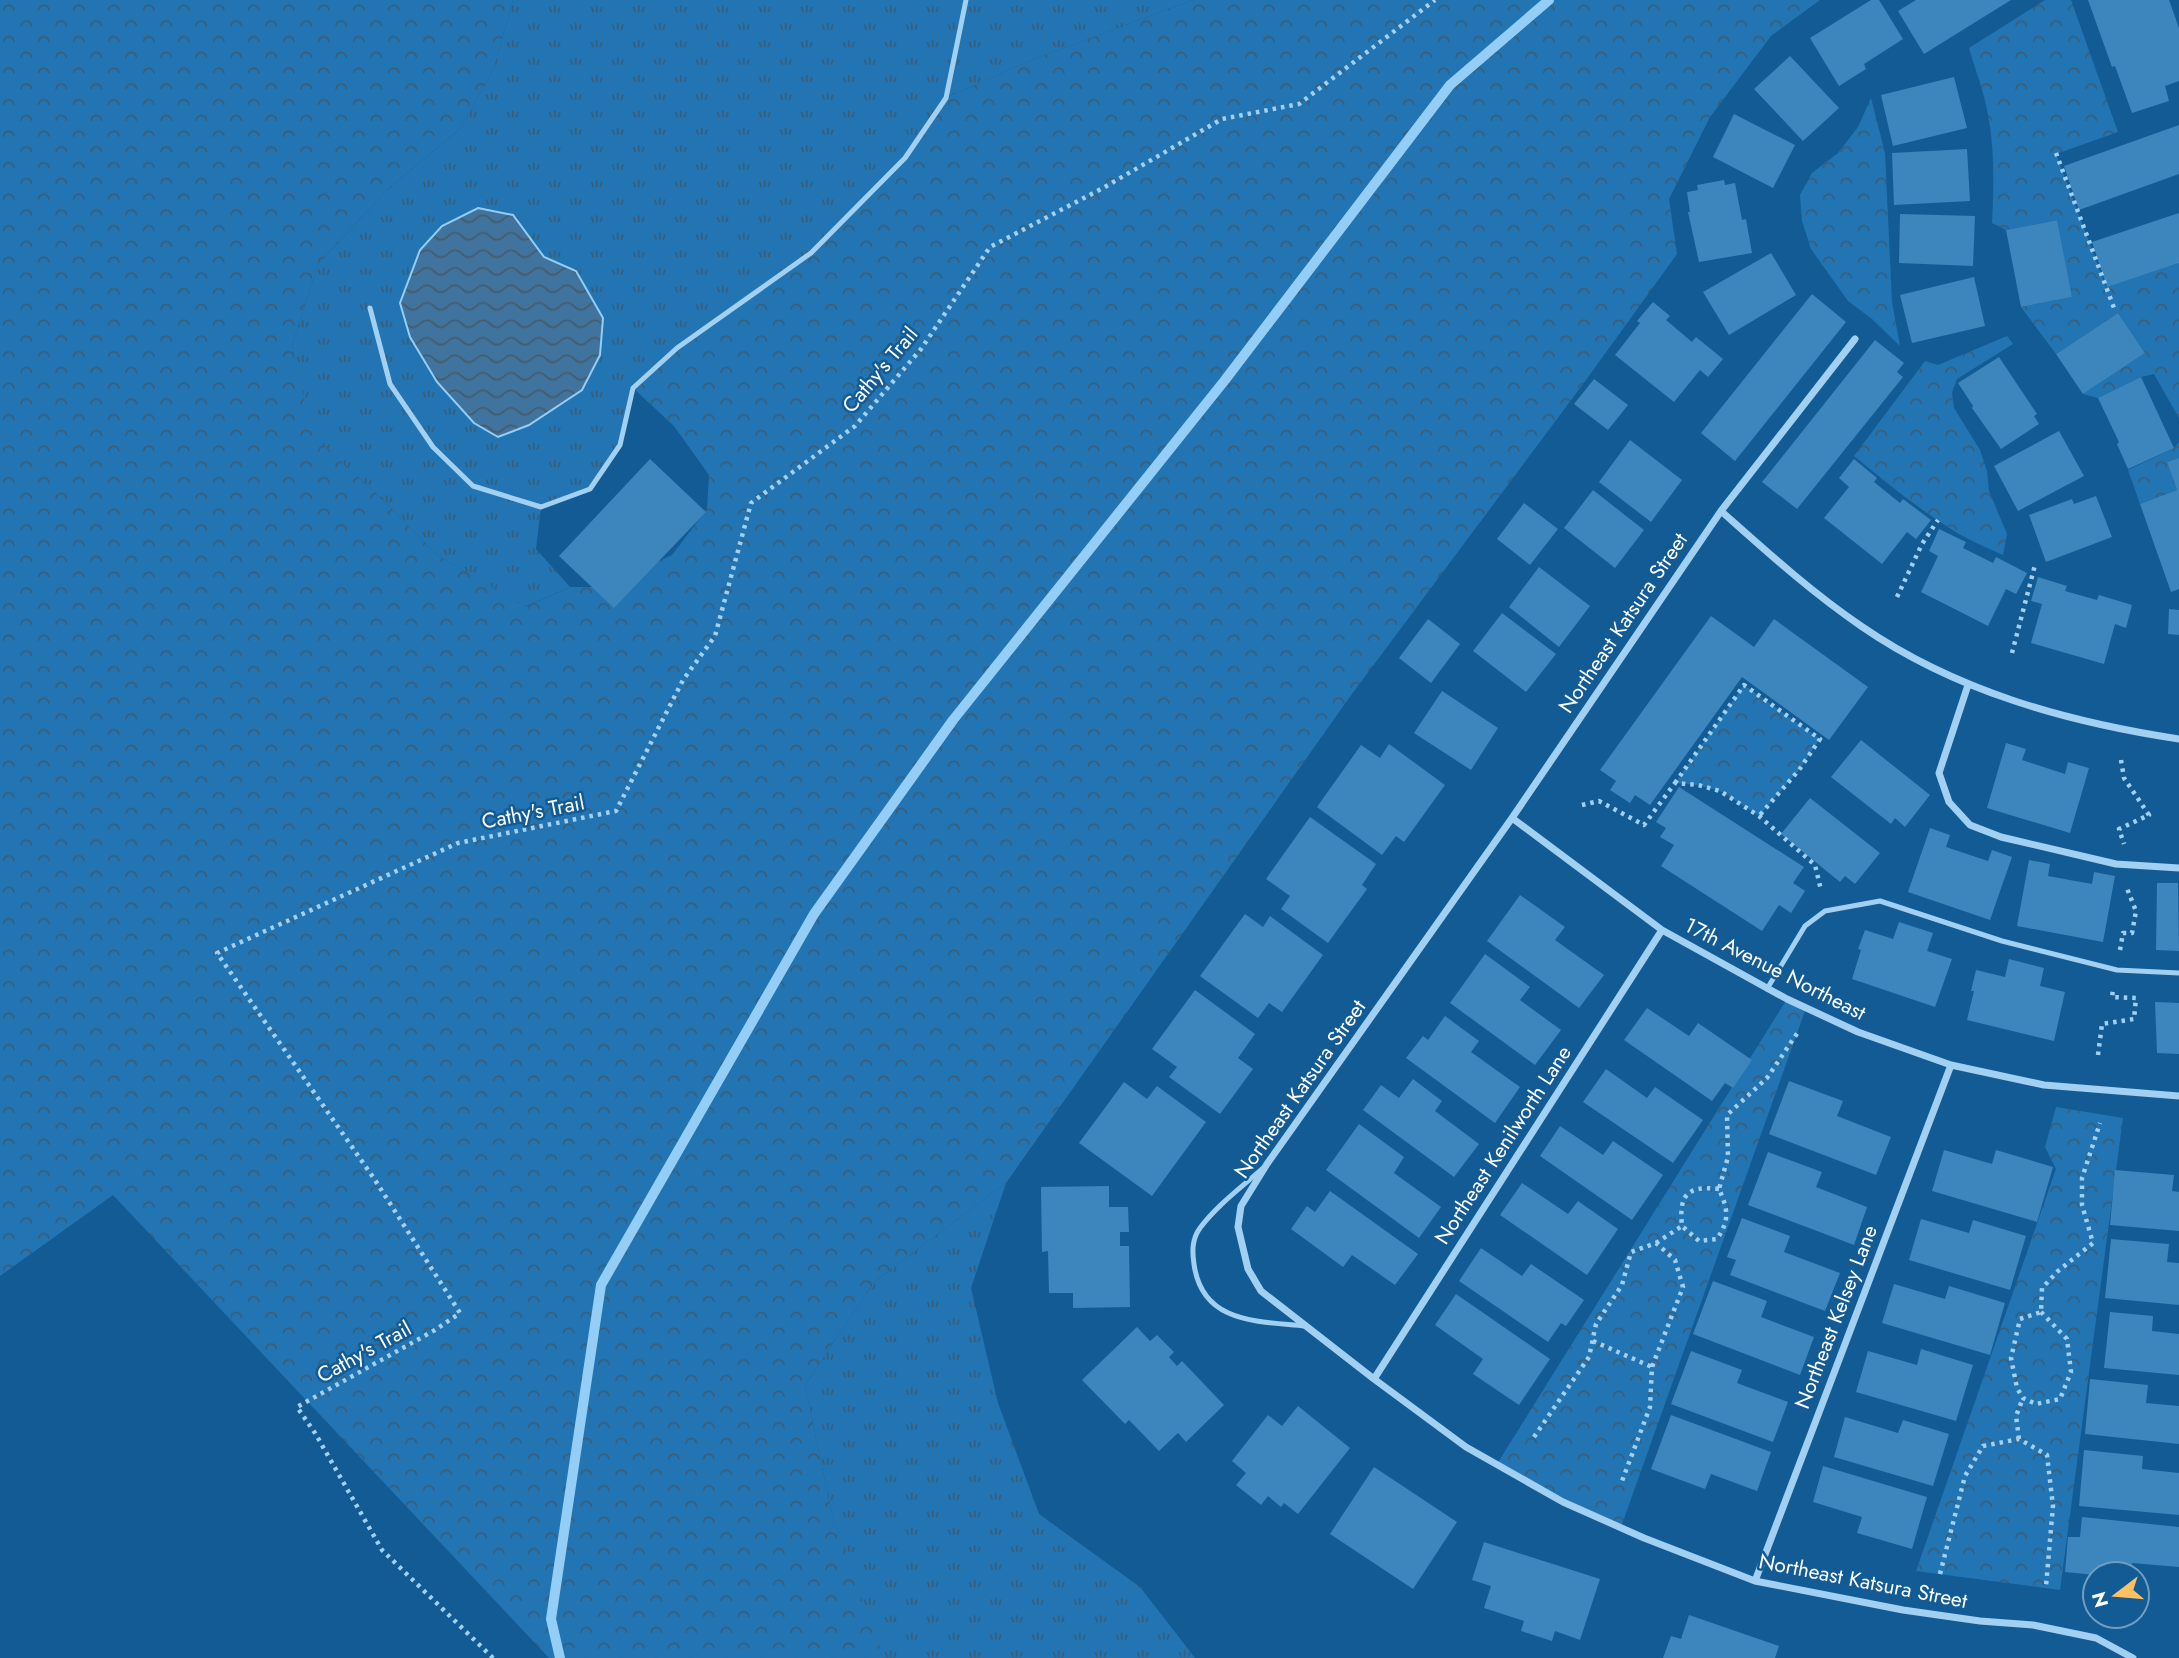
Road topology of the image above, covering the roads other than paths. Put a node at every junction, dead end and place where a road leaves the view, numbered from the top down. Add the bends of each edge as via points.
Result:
1 (966, 0) edge
2 (370, 308) dead end
3 (1855, 339) dead end
4 (1721, 511) junction
5 (1968, 685) junction
6 (2179, 739) edge
7 (1512, 818) junction
8 (2179, 868) edge
9 (1661, 930) junction
10 (2179, 973) edge
11 (1766, 989) junction
12 (1951, 1065) junction
13 (2179, 1096) edge
14 (1267, 1164) junction
15 (1305, 1326) junction
16 (1374, 1379) junction
17 (1755, 1581) junction
18 (2133, 1658) edge

1 - 2 lane via 946,98 905,158 811,253 677,348 633,388 620,445 590,489 541,507 473,486 433,447 390,384
3 - 4 street, Northeast Katsura Street
4 - 5 street via 1781,565 1861,626
4 - 7 street, Northeast Katsura Street
5 - 6 street via 2049,712
5 - 8 street via 1939,773 1949,802 1970,825 2116,864
7 - 9 street, 17th Avenue Northeast
7 - 14 street, Northeast Katsura Street
9 - 11 street, 17th Avenue Northeast
9 - 16 street, Northeast Kenilworth Lane
10 - 11 lane via 2117,970 2001,941 1880,901 1825,911 1805,926
11 - 12 street, 17th Avenue Northeast via 1858,1032
12 - 13 street, 17th Avenue Northeast via 2044,1085
12 - 17 street, Northeast Kelsey Lane
14 - 15 street, Northeast Katsura Street via 1241,1206 1242,1248 1261,1291
14 - 15 lane via 1198,1230 1192,1249 1196,1275 1208,1298 1228,1315
15 - 16 street, Northeast Katsura Street
16 - 17 street, Northeast Katsura Street via 1466,1447 1563,1502
17 - 18 street, Northeast Katsura Street via 1903,1610 2044,1627 2096,1638

